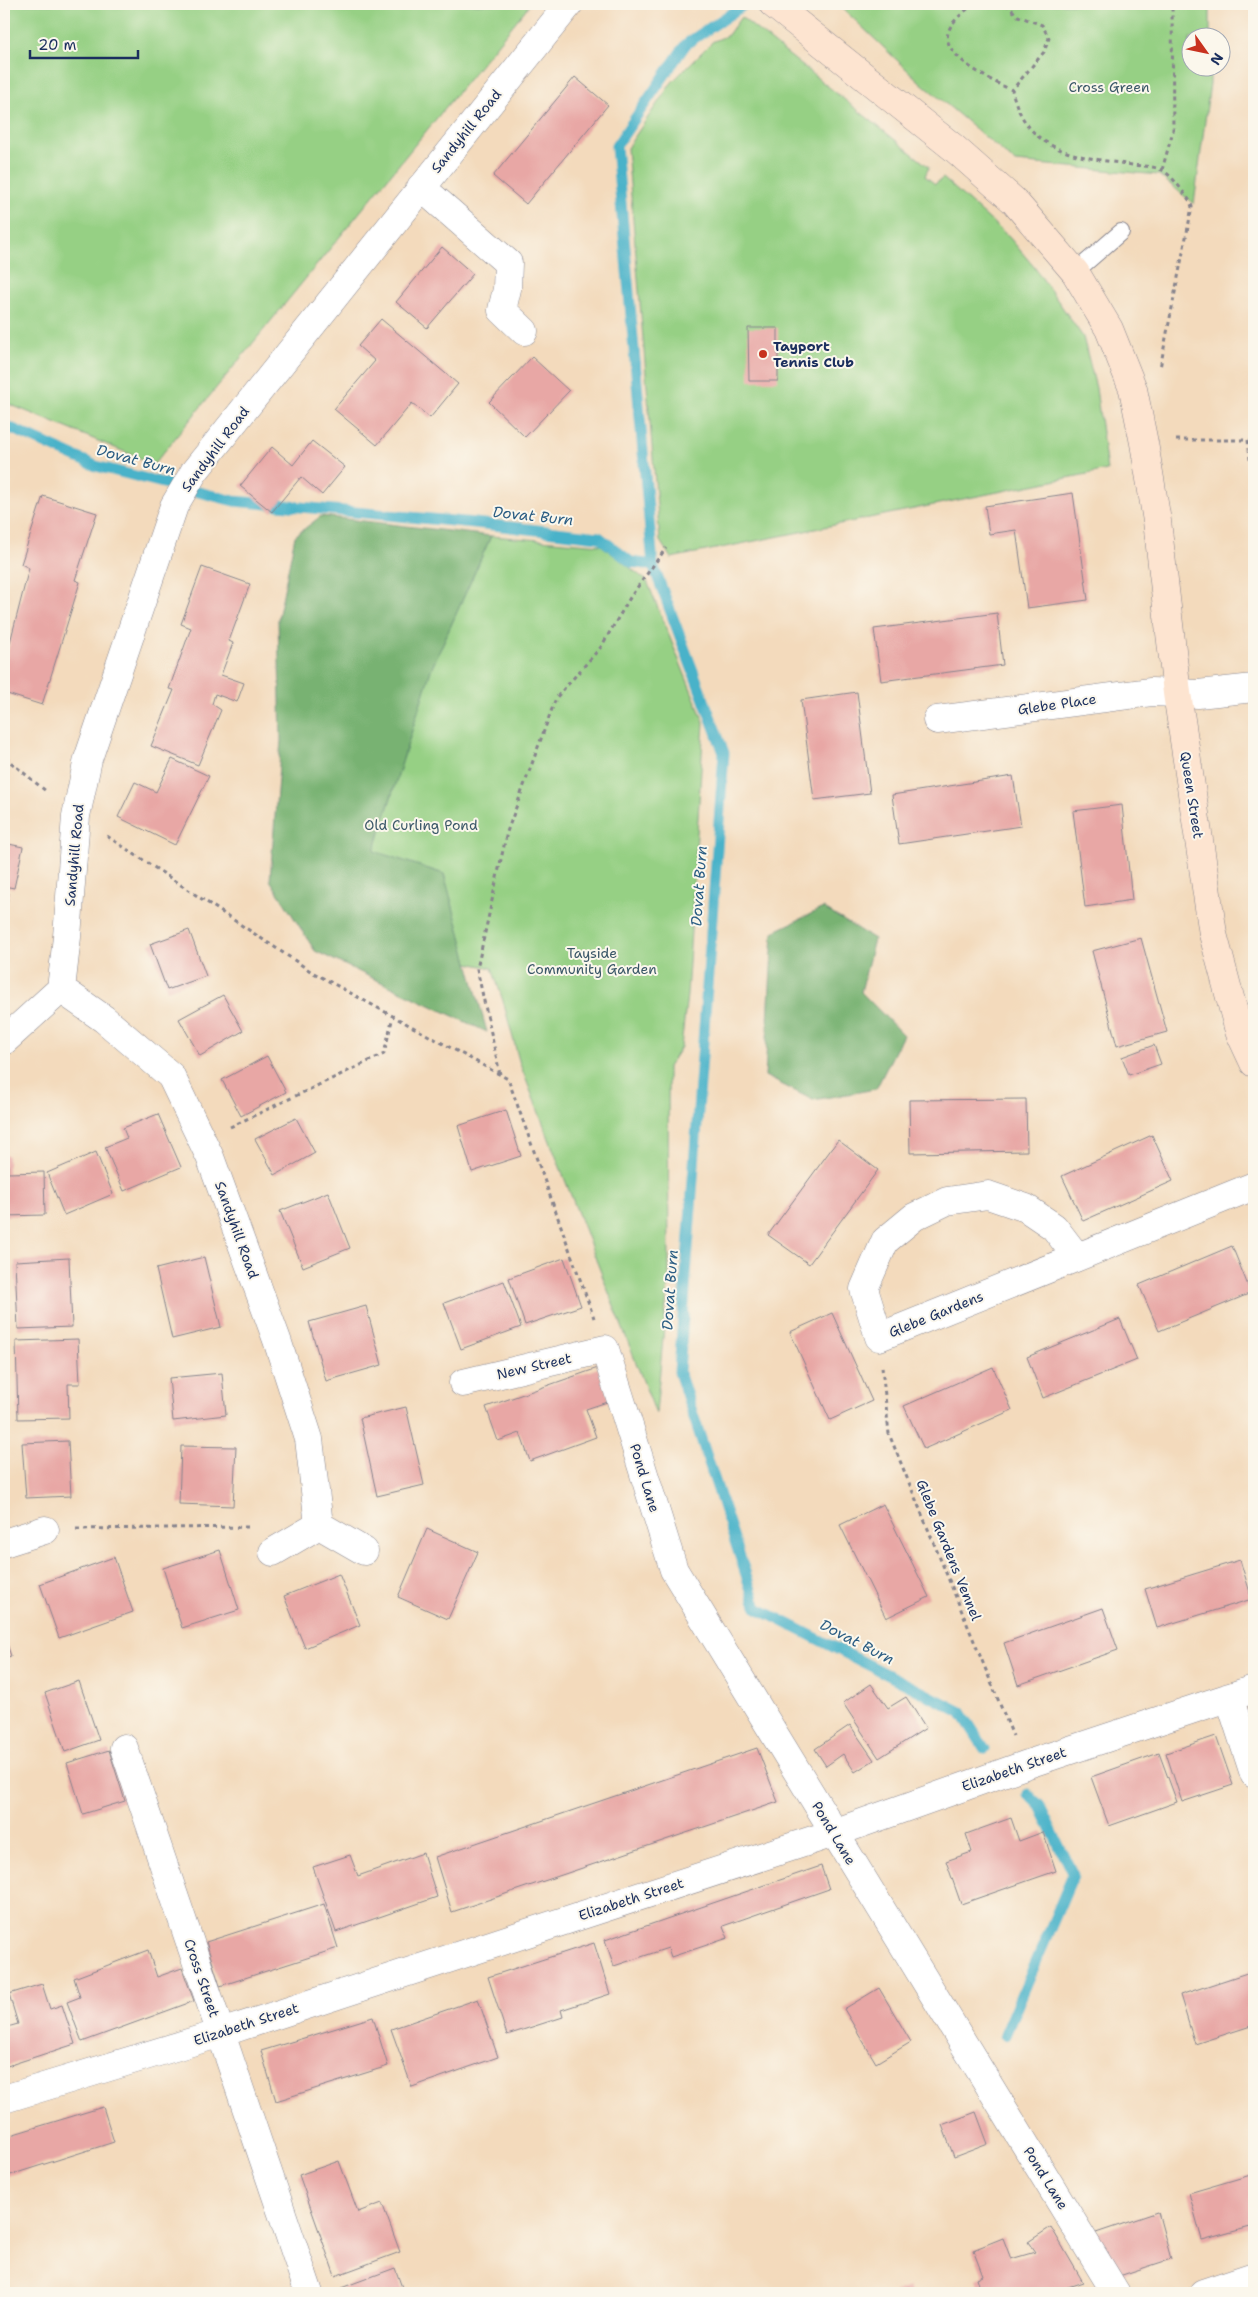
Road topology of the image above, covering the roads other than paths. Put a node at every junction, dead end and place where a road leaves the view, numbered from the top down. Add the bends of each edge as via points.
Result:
1 (569, 4) edge
2 (777, 7) edge
3 (421, 187) junction
4 (1122, 232) dead end
5 (1075, 272) junction
6 (524, 331) dead end
7 (1254, 688) edge
8 (1177, 693) junction
9 (937, 720) dead end
10 (61, 989) junction
11 (4, 1041) edge
12 (1254, 1063) edge
13 (1254, 1186) edge
14 (1077, 1258) junction
15 (605, 1349) joint
16 (463, 1383) dead end
17 (319, 1525) junction
18 (45, 1530) road end
19 (4, 1543) edge
20 (364, 1550) dead end
21 (273, 1552) dead end
22 (1242, 1693) edge
23 (124, 1748) dead end
24 (1254, 1774) edge
25 (834, 1833) junction
26 (221, 2032) junction
27 (4, 2099) edge
28 (1254, 2276) edge
29 (309, 2293) edge
30 (1116, 2293) edge
31 (1203, 2293) edge

1 - 3 street, Sandyhill Road
2 - 5 main road, Queen Street via 954,148 1014,201
3 - 6 street via 508,263 502,310
3 - 10 street, Sandyhill Road via 194,472 174,506 88,759 76,816
4 - 5 lane
5 - 8 main road, Queen Street via 1109,329 1133,389 1157,521
7 - 8 street, Glebe Place
8 - 9 street, Glebe Place via 1151,692
8 - 12 main road, Queen Street via 1213,934 1239,1031
10 - 11 street
10 - 17 street, Sandyhill Road via 104,1019 172,1076 210,1157 277,1340 309,1438
13 - 14 street, Glebe Gardens
14 - 14 street, Glebe Gardens via 879,1337 864,1289 885,1241 914,1217 947,1201 988,1195 1026,1208 1054,1227
15 - 16 street, New Street
15 - 25 street, Pond Lane via 674,1570
17 - 20 street
17 - 21 street
18 - 19 street
22 - 24 street
22 - 25 street, Elizabeth Street
23 - 26 street, Cross Street
25 - 26 street, Elizabeth Street
25 - 30 street, Pond Lane
26 - 27 street, Elizabeth Street
26 - 29 street, Cross Street
28 - 31 street

